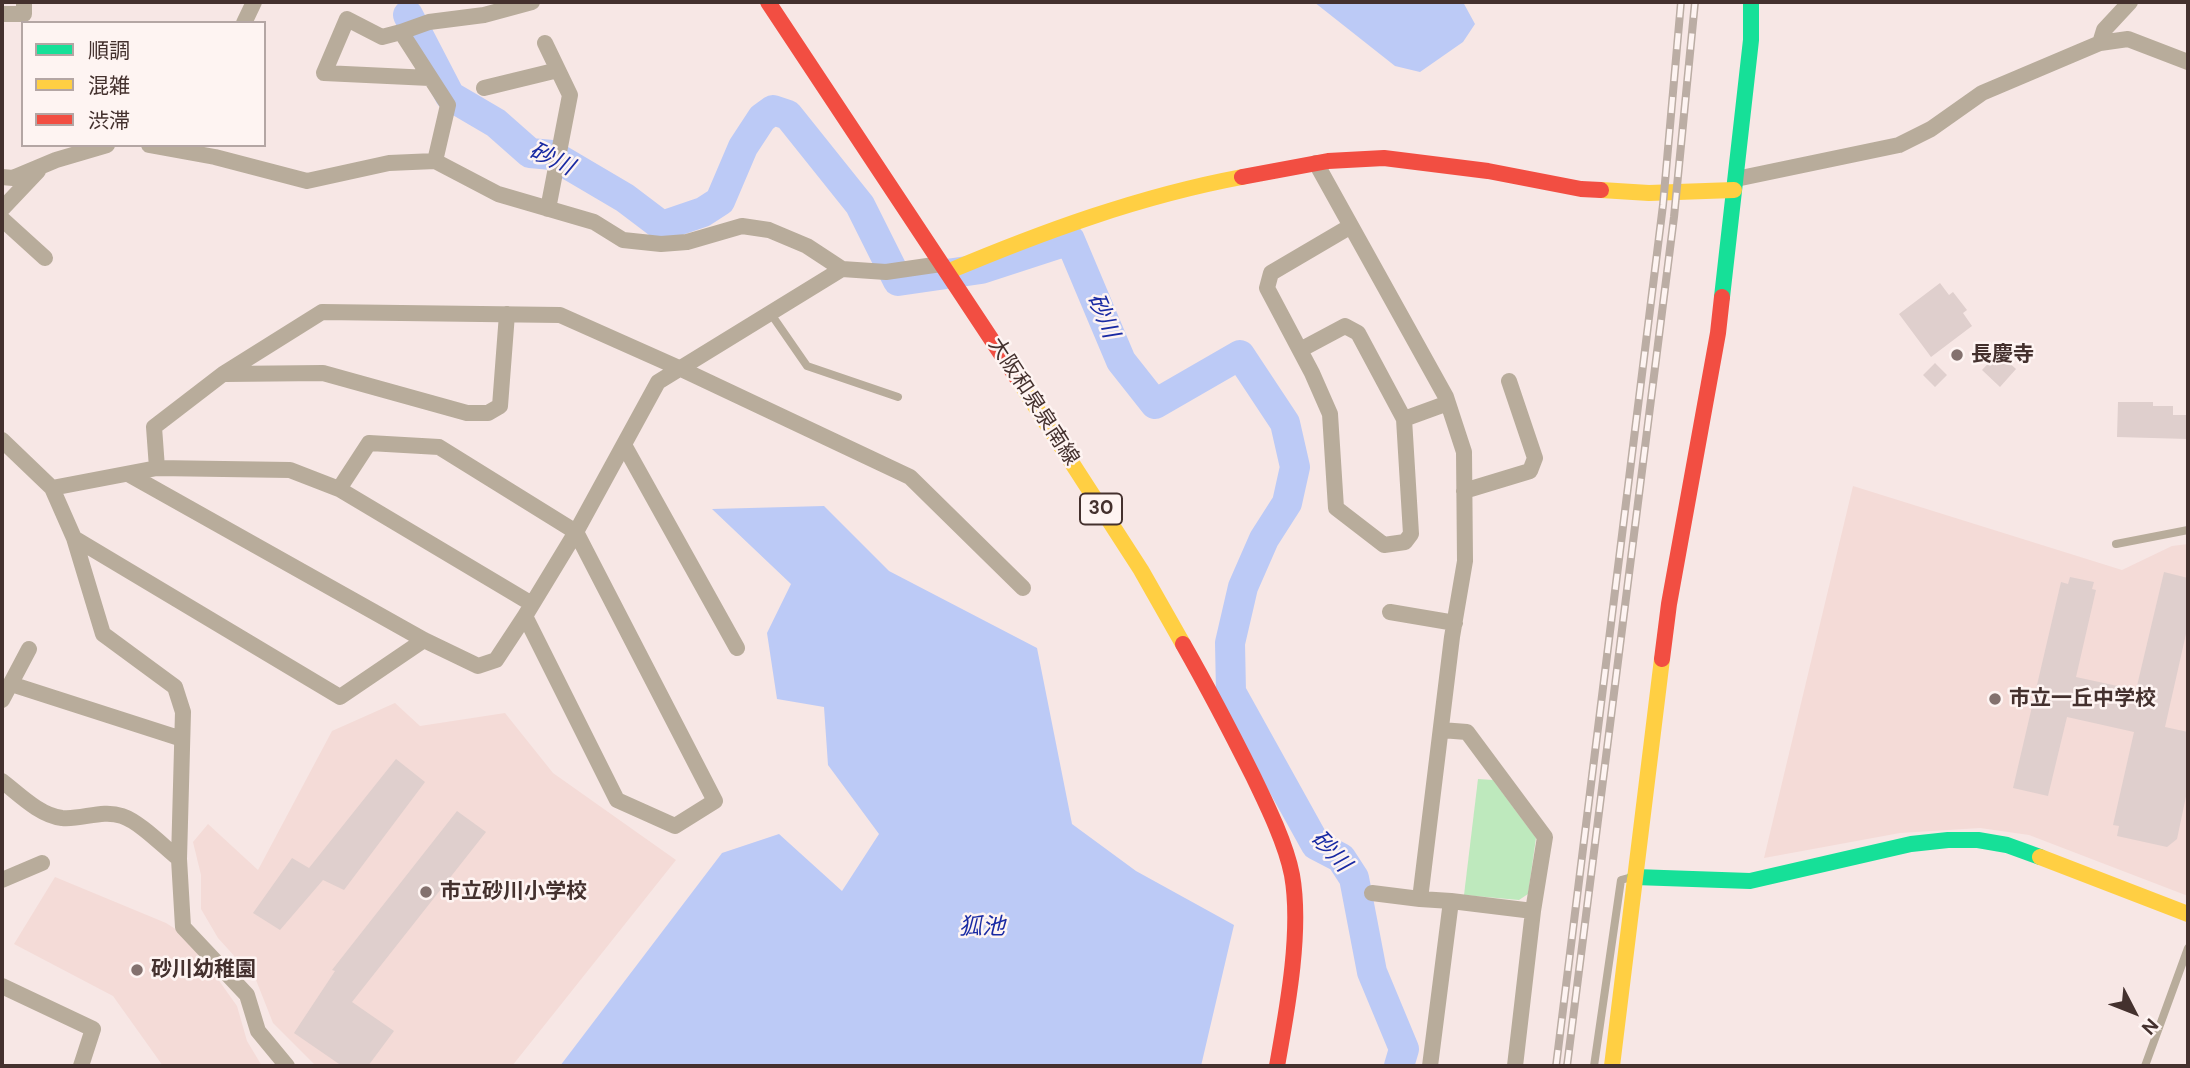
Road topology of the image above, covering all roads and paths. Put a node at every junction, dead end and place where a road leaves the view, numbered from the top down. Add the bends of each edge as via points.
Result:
1 (24, 2) edge
2 (254, 2) edge
3 (532, 2) edge
4 (768, 2) edge
5 (1751, 2) edge
6 (2130, 2) edge
7 (2, 14) edge
8 (245, 21) edge
9 (401, 32) junction
10 (545, 43) dead end
11 (2100, 43) junction
12 (2188, 62) edge
13 (558, 70) junction
14 (430, 78) junction
15 (484, 88) dead end
16 (100, 147) edge
17 (187, 148) edge
18 (435, 161) junction
19 (1316, 163) junction
20 (42, 167) junction
21 (2, 177) edge
22 (1735, 184) junction
23 (2, 209) edge
24 (548, 209) junction
25 (2, 219) edge
26 (1351, 226) junction
27 (45, 258) dead end
28 (944, 268) junction
29 (842, 269) junction
30 (507, 314) junction
31 (771, 314) junction
32 (1300, 350) junction
33 (678, 368) junction
34 (223, 374) junction
35 (1509, 381) dead end
36 (898, 397) dead end
37 (1448, 403) junction
38 (1404, 419) junction
39 (2, 440) edge
40 (624, 445) junction
41 (157, 468) junction
42 (130, 475) junction
43 (52, 488) junction
44 (339, 489) junction
45 (1464, 491) junction
46 (2188, 530) edge
47 (576, 532) junction
48 (74, 538) junction
49 (2116, 544) dead end
50 (1023, 588) dead end
51 (529, 610) junction
52 (1390, 612) dead end
53 (1455, 623) junction
54 (424, 640) junction
55 (737, 648) dead end
56 (29, 649) dead end
57 (11, 684) junction
58 (2, 700) edge
59 (1441, 730) junction
60 (182, 738) junction
61 (2, 781) edge
62 (178, 859) junction
63 (42, 863) dead end
64 (1635, 877) junction
65 (2, 880) edge
66 (1373, 893) dead end
67 (1420, 899) junction
68 (1451, 901) junction
69 (1533, 911) junction
70 (2188, 914) edge
71 (2188, 948) edge
72 (2, 986) edge
73 (81, 1066) edge
74 (286, 1066) edge
75 (1277, 1066) edge
76 (1430, 1066) edge
77 (1515, 1066) edge
78 (1594, 1066) edge
79 (1612, 1066) edge
80 (2145, 1066) edge

1 - 7 street via 24,14
2 - 8 street
3 - 9 street
4 - 28 street, 大阪和泉泉南線 / 30
5 - 22 street
6 - 11 street via 2104,30
9 - 14 street
9 - 14 street via 382,37 347,19 324,73
10 - 13 street
11 - 12 street via 2128,39
11 - 22 street via 1982,93 1931,130 1899,145
13 - 15 street
13 - 24 street via 570,94
14 - 18 street via 447,105
16 - 20 street
17 - 18 street via 307,181 390,163
18 - 24 street via 498,194
19 - 22 street via 1384,158 1581,189 1649,193
19 - 26 street
19 - 28 street via 1217,182 1076,221
20 - 21 street via 13,178
20 - 23 street
22 - 64 street via 1718,334 1669,604
24 - 29 street via 594,222 623,240 661,244 687,242 742,226 769,230 807,246
25 - 27 street
26 - 32 street via 1271,273 1267,288
26 - 37 street
28 - 29 street
28 - 75 street, 大阪和泉泉南線 / 30 via 1141,570 1214,698 1271,814 1292,875 1295,929
29 - 31 street
30 - 33 street via 560,315
30 - 34 street via 322,312
30 - 34 street via 500,406 488,413 436,407 323,373
31 - 33 street
31 - 36 lane via 807,366
32 - 38 street via 1345,326 1358,333
32 - 38 street via 1330,414 1336,508 1384,545 1405,542 1412,534
33 - 40 street via 658,382
33 - 50 street via 910,477
34 - 41 street via 154,427
35 - 45 street via 1535,458 1530,471
37 - 38 street
37 - 45 street via 1464,452
39 - 43 street
40 - 47 street
40 - 55 street
41 - 42 street
41 - 44 street via 290,470
42 - 43 street
42 - 54 street
43 - 48 street
44 - 47 street via 369,443 439,447
44 - 51 street
45 - 53 street via 1465,561
46 - 49 lane
47 - 51 street
47 - 51 street via 715,801 676,826 617,800
48 - 54 street via 340,697
48 - 60 street via 103,634 175,687 183,712
51 - 54 street via 496,660 478,666
52 - 53 street
53 - 59 street
56 - 57 street
57 - 58 street
57 - 60 street
59 - 67 street
59 - 69 street via 1467,732 1545,836
60 - 62 street
61 - 62 street via 33,805 62,818 122,816
62 - 74 street via 184,927 247,995 258,1031
63 - 65 street
64 - 70 street via 1750,881 1911,844 1978,840 2007,845
64 - 78 lane via 1621,880
64 - 79 street
66 - 67 street
67 - 68 street
68 - 69 street
68 - 76 street
69 - 77 street
71 - 80 lane
72 - 73 street via 93,1029

